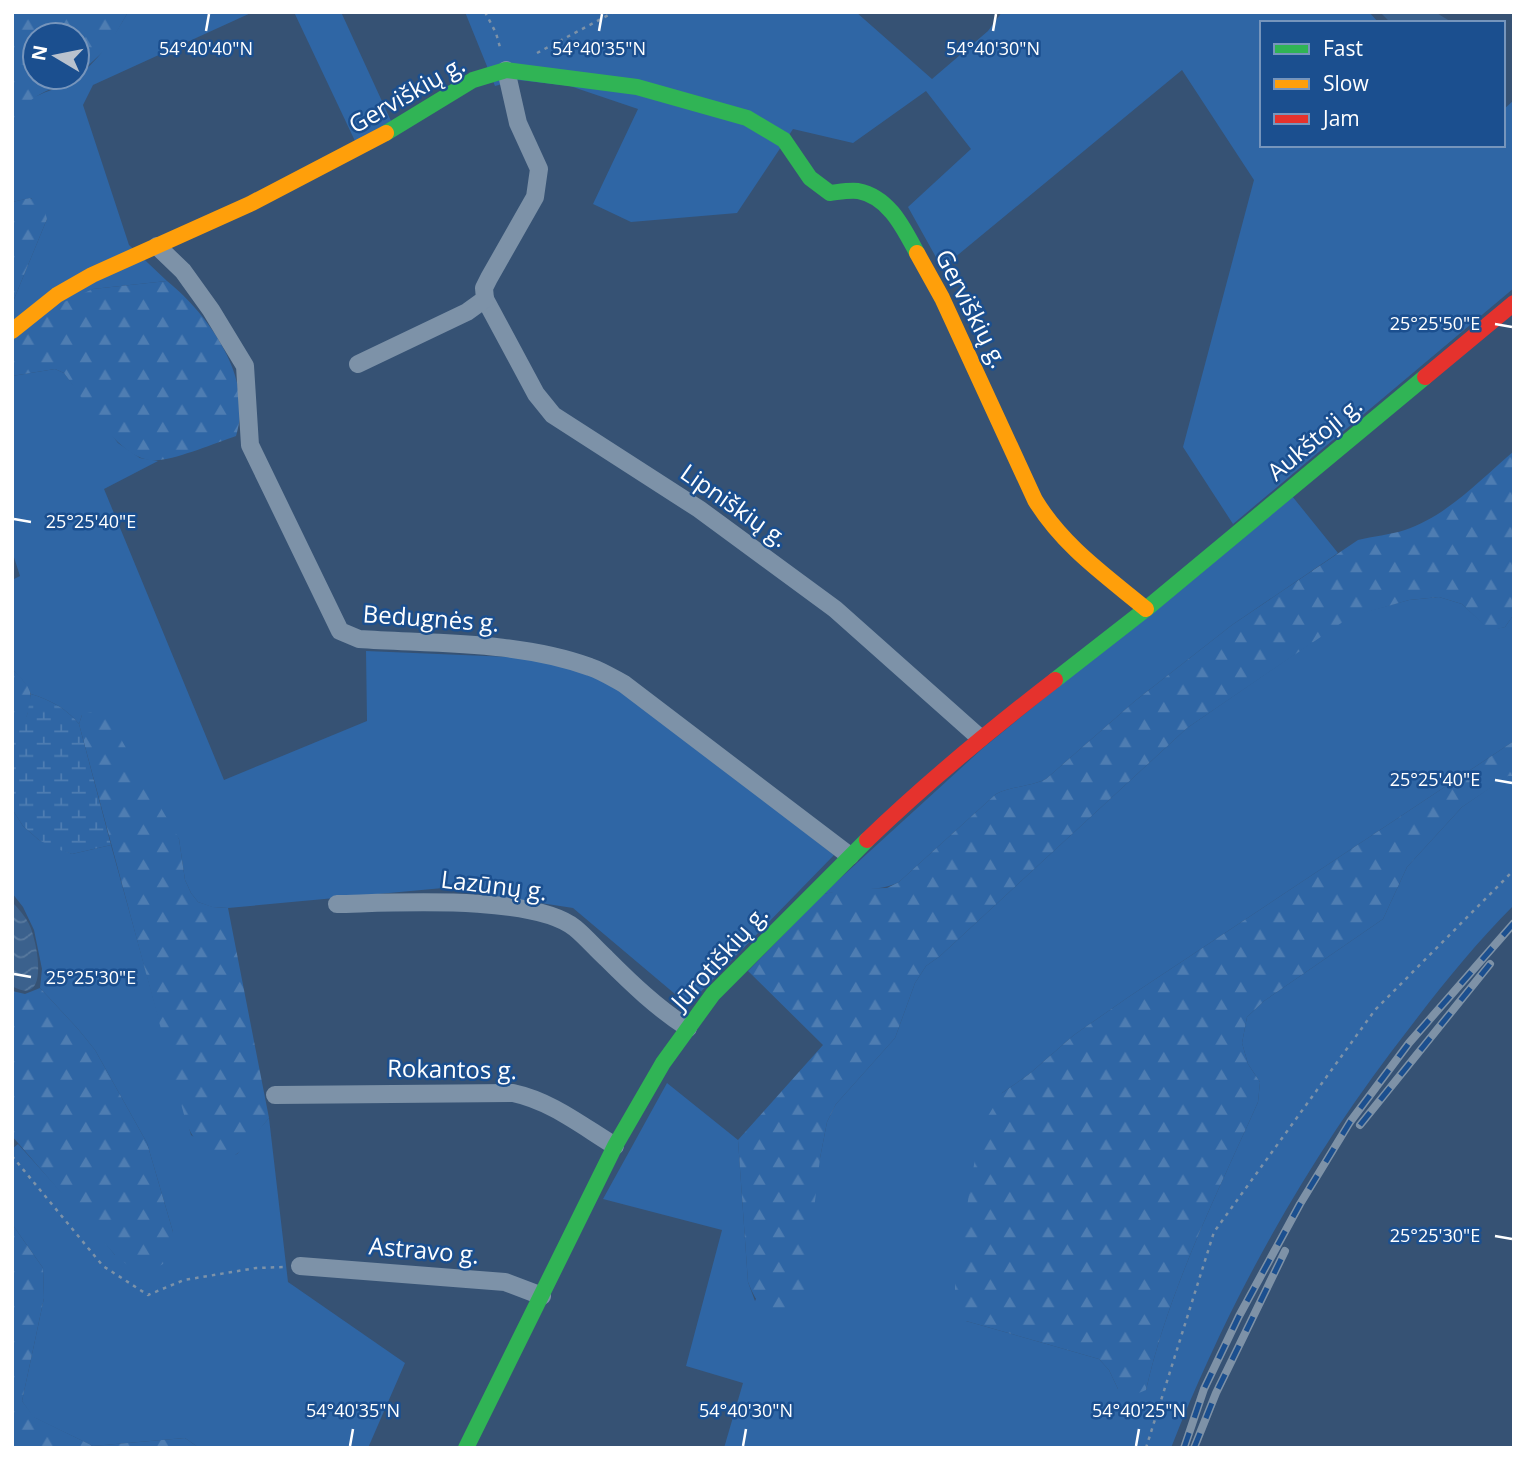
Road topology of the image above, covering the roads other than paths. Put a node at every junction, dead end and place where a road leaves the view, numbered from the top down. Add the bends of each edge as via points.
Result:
1 (506, 71) junction
2 (157, 246) junction
3 (485, 299) junction
4 (1514, 303) edge
5 (12, 331) edge
6 (358, 365) dead end
7 (1146, 609) junction
8 (980, 738) junction
9 (850, 856) junction
10 (337, 904) dead end
11 (688, 1028) junction
12 (275, 1094) dead end
13 (615, 1146) junction
14 (300, 1266) road end
15 (542, 1296) junction
16 (466, 1448) edge

1 - 2 street, Gerviškių g. via 473,80 372,142
1 - 3 street via 519,122 539,169 535,197 484,288
1 - 7 street, Gerviškių g. via 637,87 747,118 784,140 820,186 830,192 857,191 883,201 942,298 1049,524
2 - 5 street, Gerviškių g. via 57,295
2 - 9 street, Bedugnės g. via 183,271 245,366 250,445 340,631 359,639 512,649 591,667 625,684
3 - 6 street via 467,313
3 - 8 street, Lipniškių g. via 536,394 553,415 699,509 835,608
4 - 7 street, Aukštoji g.
7 - 8 street, Jūrotiškių g.
8 - 9 street, Jūrotiškių g.
9 - 11 street, Jūrotiškių g. via 745,959
10 - 11 street, Lazūnų g. via 455,903 501,906 556,918 574,927 639,991
11 - 13 street, Jūrotiškių g.
12 - 13 street, Rokantos g. via 513,1093 550,1105
13 - 15 street, Jūrotiškių g.
14 - 15 street, Astravo g. via 505,1282
15 - 16 street, Jūrotiškių g.

